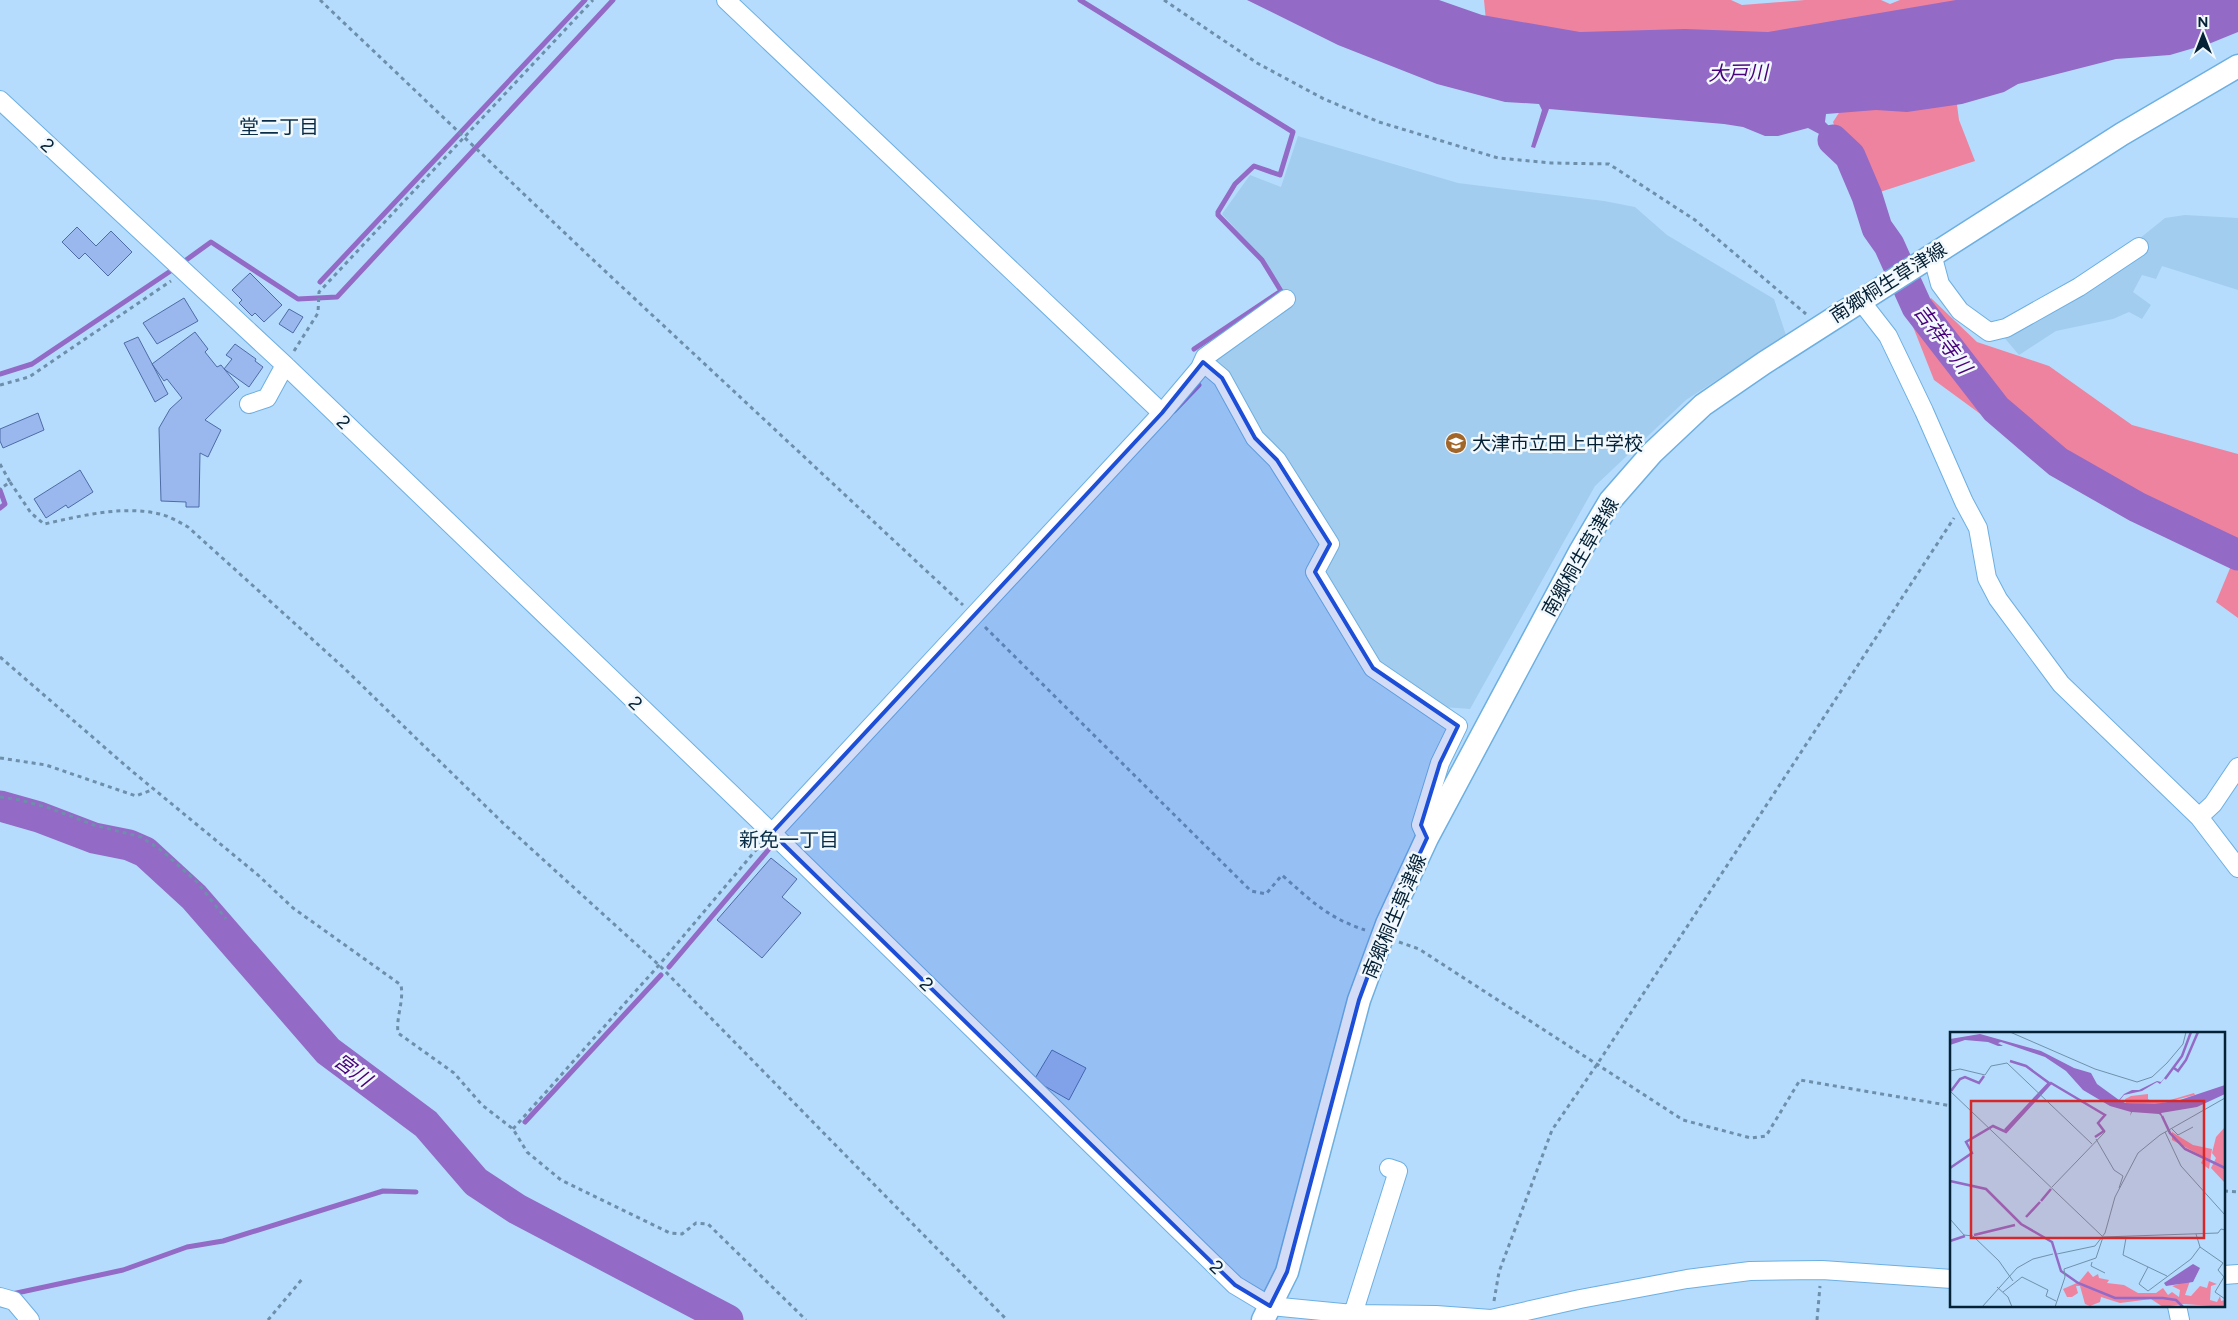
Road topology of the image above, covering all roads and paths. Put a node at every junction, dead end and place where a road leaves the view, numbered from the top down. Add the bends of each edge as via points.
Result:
1 (320, 0) edge
2 (593, 0) edge
3 (726, 0) edge
4 (1164, 0) edge
5 (2238, 66) edge
6 (0, 100) edge
7 (466, 136) junction
8 (2139, 247) dead end
9 (1929, 256) junction
10 (183, 270) junction
11 (1286, 300) dead end
12 (1860, 300) junction
13 (1820, 325) junction
14 (1203, 362) junction
15 (285, 365) junction
16 (0, 385) edge
17 (249, 404) dead end
18 (1162, 413) junction
19 (0, 464) edge
20 (10, 482) junction
21 (0, 489) edge
22 (1964, 502) junction
23 (974, 616) junction
24 (0, 657) edge
25 (0, 758) edge
26 (2238, 768) edge
27 (154, 789) junction
28 (0, 797) edge
29 (2199, 817) junction
30 (772, 833) junction
31 (1427, 838) junction
32 (2238, 868) edge
33 (226, 919) dead end
34 (1382, 936) junction
35 (659, 965) junction
36 (1598, 1063) junction
37 (1950, 1106) edge
38 (513, 1129) junction
39 (1389, 1168) dead end
40 (1822, 1270) junction
41 (303, 1278) dead end
42 (1950, 1279) edge
43 (0, 1298) edge
44 (1353, 1314) junction
45 (1270, 1315) edge
46 (30, 1320) edge
47 (268, 1320) edge
48 (806, 1320) edge
49 (1007, 1320) edge
50 (1491, 1320) edge
51 (1817, 1320) edge

1 - 7 path
2 - 7 path
3 - 18 street
4 - 13 path via 1257,63 1324,100 1380,122 1498,158 1609,164 1694,220
5 - 9 main road, 南郷桐生草津線 via 2122,134
6 - 10 street, 2
7 - 15 path via 319,292 318,313
7 - 23 path
8 - 9 street via 2079,287 2006,328 1989,332 1960,311 1940,284
9 - 12 main road, 南郷桐生草津線
10 - 15 street, 2
10 - 16 path via 168,284 29,377
11 - 14 street via 1205,357
12 - 13 main road, 南郷桐生草津線
12 - 22 street via 1888,336
13 - 31 main road, 南郷桐生草津線 via 1703,405 1652,453 1610,501
14 - 18 street
14 - 31 street via 1222,378 1255,438 1276,460 1330,544 1315,572 1373,668 1458,726 1440,763 1421,825
15 - 17 street via 267,398
15 - 30 street, 2
18 - 23 street
19 - 20 path
20 - 21 path
20 - 35 path via 31,513 44,524 123,511 160,514 188,526 344,668 504,824
22 - 29 street via 1978,528 1987,578 2020,630 2061,684
22 - 36 path
23 - 30 street
23 - 34 path via 1251,891 1266,894 1282,875 1320,910 1346,924
24 - 27 path
25 - 27 path via 46,765 136,796
26 - 29 street via 2213,804
27 - 38 path via 258,874 293,908 401,985 403,998 396,1020 398,1033 454,1073 482,1105
28 - 33 path via 49,808 94,825 141,837 197,882
29 - 32 street
30 - 35 path
30 - 45 street, 2 via 1235,1285
31 - 34 main road, 南郷桐生草津線
34 - 36 path via 1419,949
34 - 45 main road, 南郷桐生草津線 via 1359,1000 1287,1272
35 - 38 path
35 - 49 path
36 - 37 path via 1683,1120 1751,1138 1766,1136 1800,1080
36 - 50 path via 1552,1130 1499,1272
38 - 48 path via 527,1152 561,1180 670,1233 682,1234 696,1223 708,1224
39 - 44 street via 1398,1171
40 - 42 street
40 - 50 street via 1750,1271 1686,1279
40 - 51 path
41 - 47 path
43 - 46 street via 14,1301
44 - 45 street
44 - 50 street via 1436,1315

